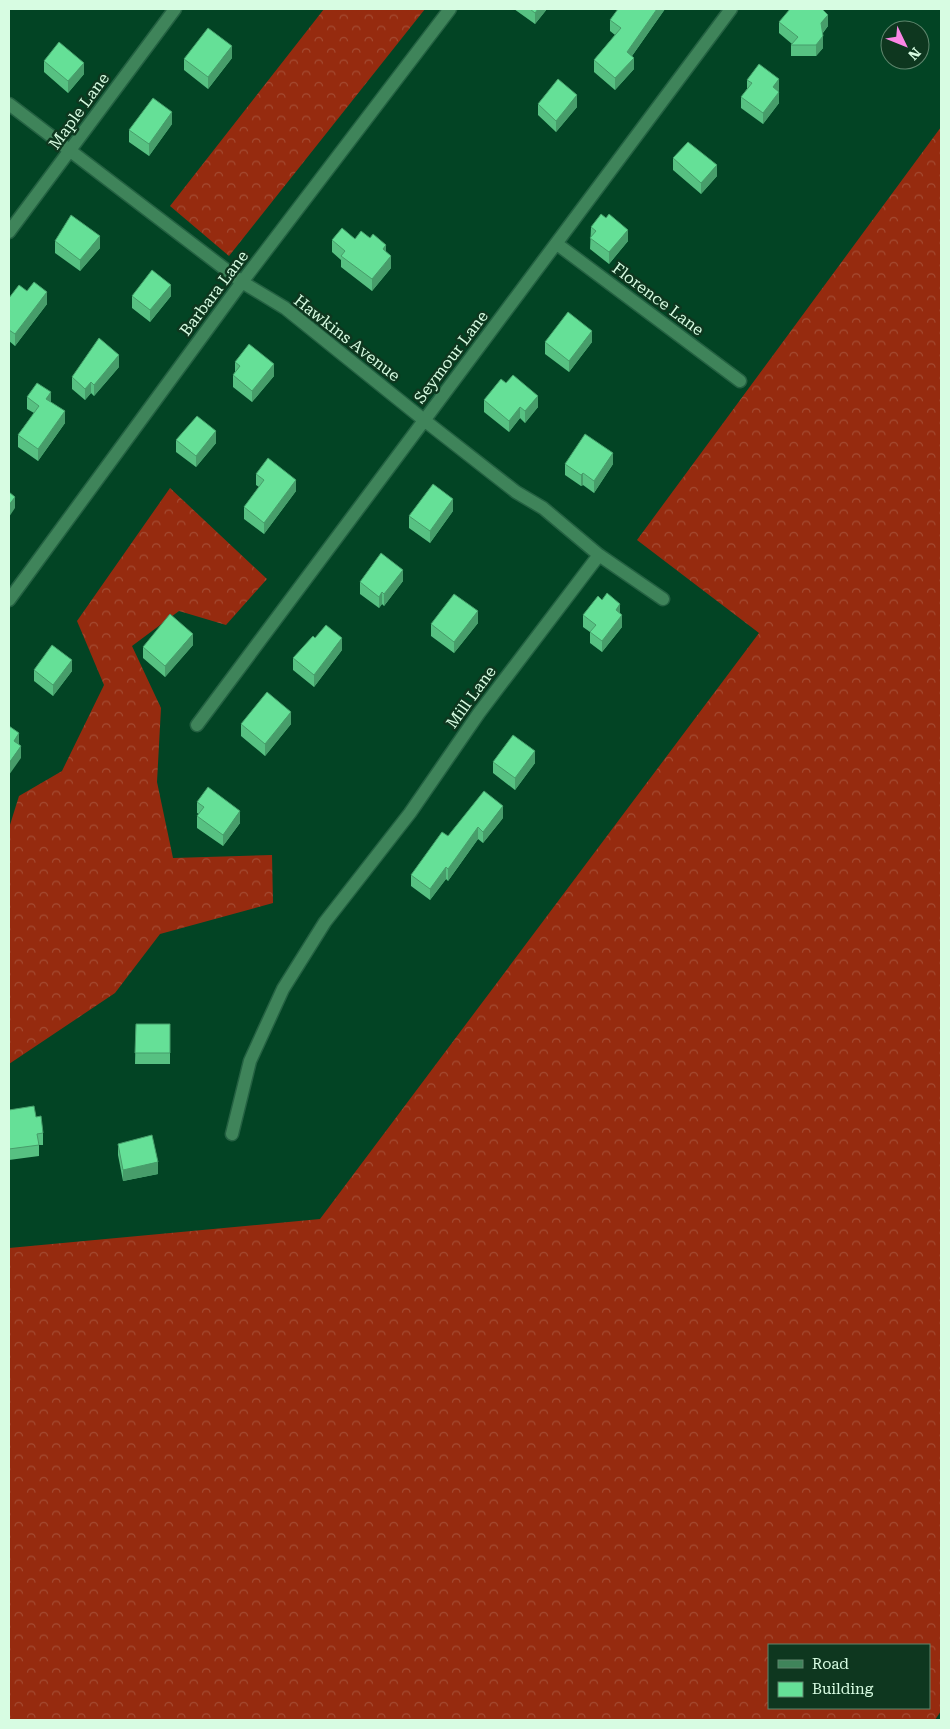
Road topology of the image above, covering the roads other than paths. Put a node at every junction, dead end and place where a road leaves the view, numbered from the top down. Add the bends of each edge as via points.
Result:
1 (175, 9) edge
2 (450, 9) edge
3 (731, 9) edge
4 (9, 104) edge
5 (71, 150) junction
6 (9, 232) edge
7 (557, 244) junction
8 (242, 282) junction
9 (740, 381) dead end
10 (424, 420) junction
11 (599, 555) junction
12 (663, 599) dead end
13 (9, 600) edge
14 (198, 725) dead end
15 (232, 1134) dead end

1 - 5 street, Maple Lane
2 - 8 street, Barbara Lane
3 - 7 street, Seymour Lane
4 - 5 street, Hawkins Avenue
5 - 6 street, Maple Lane
5 - 8 street, Hawkins Avenue
7 - 9 street, Florence Lane
7 - 10 street, Seymour Lane
8 - 10 street, Hawkins Avenue via 293,314
8 - 13 street, Barbara Lane
10 - 11 street, Hawkins Avenue via 516,492 543,508
10 - 14 street, Seymour Lane
11 - 12 street, Hawkins Avenue
11 - 15 street, Mill Lane via 490,697 326,922 283,989 250,1061

